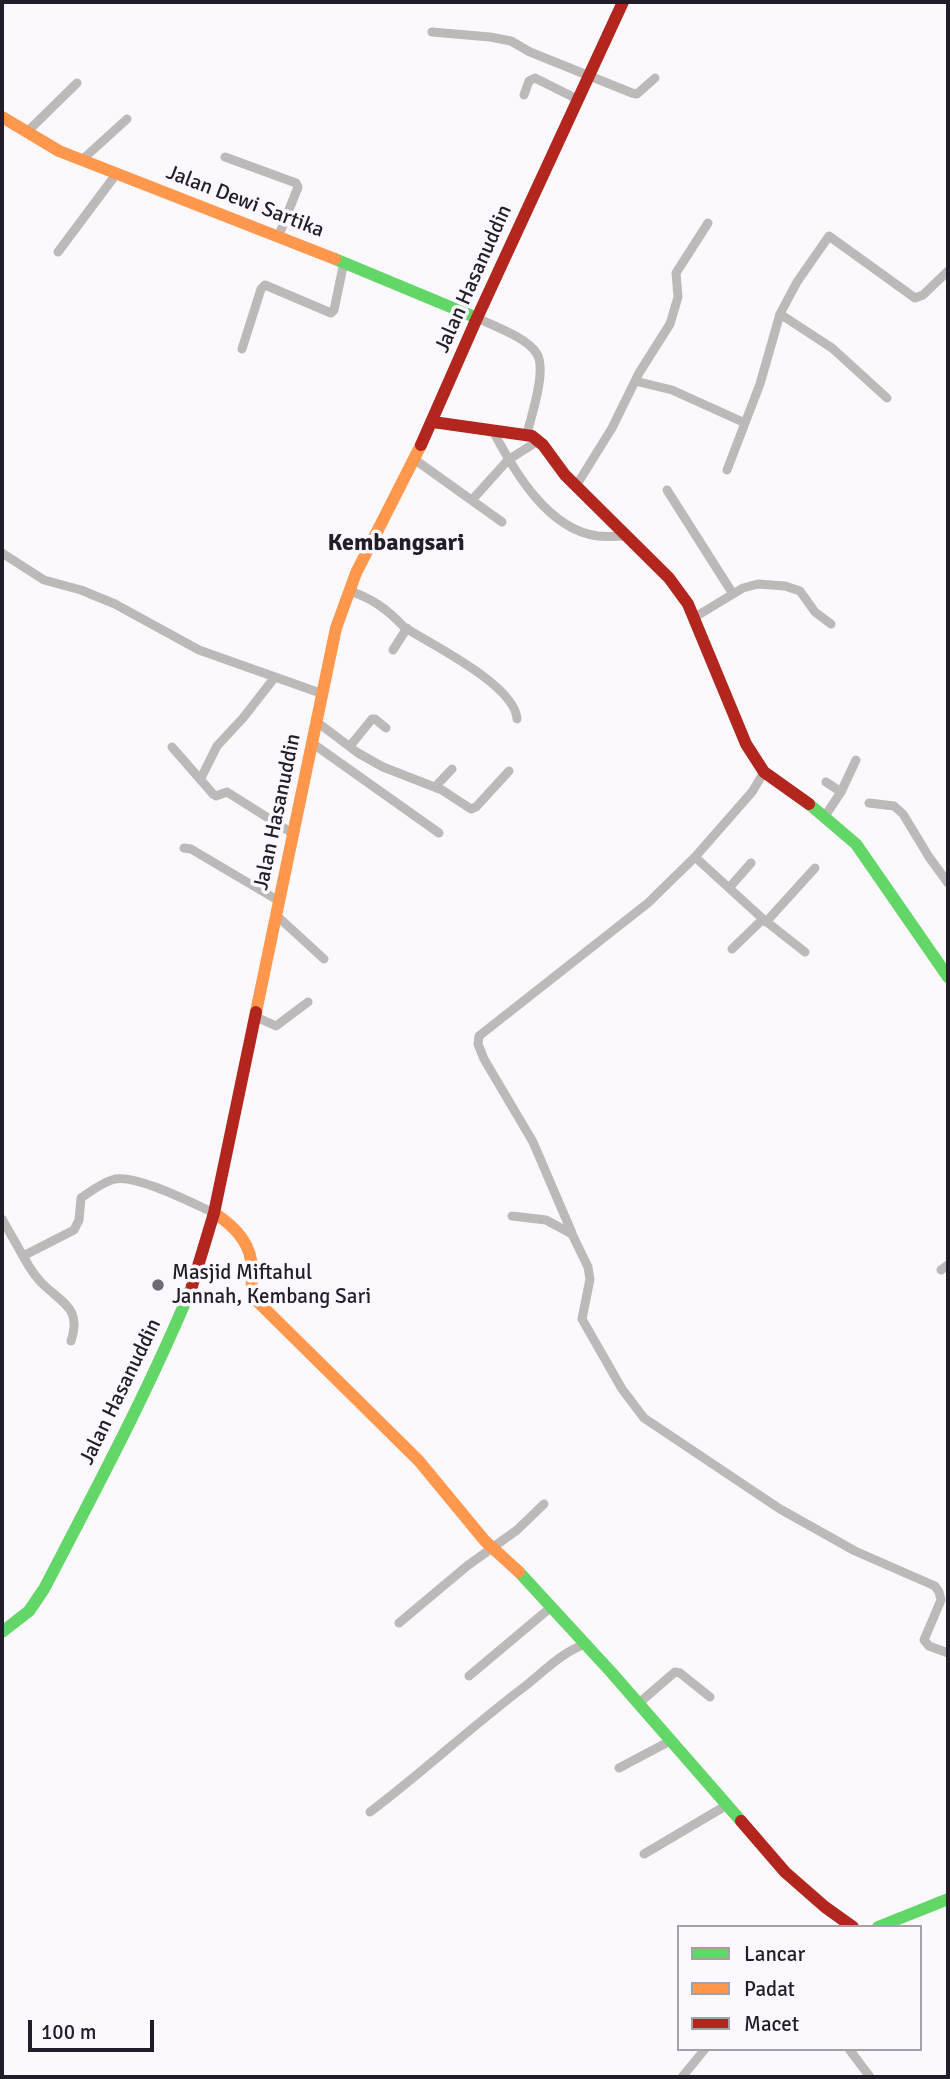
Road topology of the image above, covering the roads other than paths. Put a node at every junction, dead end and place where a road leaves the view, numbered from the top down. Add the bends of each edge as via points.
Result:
1 (623, 2) edge
2 (432, 32) dead end
3 (588, 74) junction
4 (654, 78) dead end
5 (77, 83) dead end
6 (524, 95) dead end
7 (577, 99) junction
8 (2, 117) edge
9 (127, 119) dead end
10 (27, 132) junction
11 (225, 157) dead end
12 (83, 159) junction
13 (117, 173) junction
14 (708, 223) dead end
15 (279, 235) junction
16 (58, 252) dead end
17 (344, 262) junction
18 (948, 271) edge
19 (780, 313) junction
20 (477, 318) junction
21 (242, 349) dead end
22 (635, 380) junction
23 (887, 398) dead end
24 (433, 422) junction
25 (745, 423) junction
26 (493, 431) junction
27 (533, 437) junction
28 (414, 459) junction
29 (508, 460) junction
30 (727, 470) dead end
31 (576, 486) junction
32 (667, 490) dead end
33 (472, 500) junction
34 (502, 522) dead end
35 (626, 536) junction
36 (2, 553) edge
37 (350, 591) junction
38 (733, 594) junction
39 (695, 617) junction
40 (831, 624) dead end
41 (407, 628) junction
42 (393, 650) dead end
43 (275, 677) junction
44 (323, 694) junction
45 (517, 719) dead end
46 (317, 722) junction
47 (386, 728) dead end
48 (312, 743) junction
49 (350, 746) junction
50 (172, 747) dead end
51 (856, 760) dead end
52 (452, 769) dead end
53 (509, 771) dead end
54 (764, 772) junction
55 (201, 778) junction
56 (826, 782) dead end
57 (435, 787) junction
58 (841, 792) junction
59 (869, 803) dead end
60 (825, 816) junction
61 (292, 833) junction
62 (439, 833) dead end
63 (184, 848) dead end
64 (695, 857) junction
65 (751, 863) dead end
66 (815, 868) dead end
67 (948, 883) edge
68 (729, 888) junction
69 (279, 901) junction
70 (276, 915) junction
71 (765, 920) junction
72 (732, 949) dead end
73 (805, 952) dead end
74 (324, 959) dead end
75 (948, 977) edge
76 (308, 1002) dead end
77 (255, 1021) junction
78 (214, 1213) junction
79 (512, 1216) dead end
80 (3, 1224) edge
81 (572, 1234) junction
82 (23, 1256) junction
83 (71, 1341) dead end
84 (544, 1504) dead end
85 (492, 1548) junction
86 (550, 1608) junction
87 (399, 1623) dead end
88 (2, 1632) edge
89 (585, 1644) junction
90 (948, 1653) edge
91 (470, 1676) dead end
92 (710, 1697) dead end
93 (639, 1703) junction
94 (672, 1740) junction
95 (620, 1768) dead end
96 (727, 1805) junction
97 (370, 1812) dead end
98 (644, 1854) dead end
99 (948, 1899) edge
100 (850, 1925) edge
101 (883, 1925) edge
102 (703, 2051) edge
103 (850, 2051) edge
104 (682, 2077) edge
105 (870, 2077) edge

1 - 3 street, Jalan Hasanuddin
2 - 3 street via 511,41
3 - 4 street via 637,94
3 - 7 street, Jalan Hasanuddin
5 - 10 street
6 - 7 street via 535,78
7 - 20 street, Jalan Hasanuddin
8 - 10 street, Jalan Dewi Sartika
9 - 12 street
10 - 12 street, Jalan Dewi Sartika
11 - 15 street via 296,184
12 - 13 street, Jalan Dewi Sartika
13 - 15 street, Jalan Dewi Sartika
13 - 16 street
14 - 22 street via 676,273 674,314
15 - 17 street, Jalan Dewi Sartika
17 - 20 street, Jalan Dewi Sartika
17 - 21 street via 331,313 265,285
18 - 19 street via 915,298 830,235
19 - 23 street via 832,348
19 - 25 street
20 - 24 street, Jalan Hasanuddin
20 - 27 street via 525,343 537,355 540,370
22 - 25 street via 673,390
22 - 31 street
24 - 26 street
24 - 28 street, Jalan Hasanuddin
25 - 30 street
26 - 27 street
26 - 29 street
27 - 29 street
27 - 31 street
28 - 33 street
28 - 37 street, Jalan Hasanuddin
29 - 33 street
29 - 35 street via 531,492 575,529 598,536
31 - 35 street
32 - 38 street
33 - 34 street
35 - 39 street via 669,578
36 - 43 street via 44,580 115,604 199,650
37 - 41 street via 377,602
37 - 44 street, Jalan Hasanuddin
38 - 39 street
38 - 40 street via 752,584 785,586 800,591
39 - 54 street via 746,744
41 - 42 street
41 - 45 street via 495,685 509,698
43 - 44 street
43 - 55 street via 217,746
44 - 46 street, Jalan Hasanuddin
46 - 48 street, Jalan Hasanuddin
46 - 49 street
47 - 49 street via 372,719
48 - 61 street, Jalan Hasanuddin
48 - 62 street
49 - 57 street via 390,771
50 - 55 street
51 - 58 street
52 - 57 street
53 - 57 street via 471,809
54 - 60 street
54 - 64 street
55 - 61 street via 216,796 227,792
56 - 58 street
58 - 60 street
59 - 67 street via 894,806 903,814
60 - 75 street via 862,851
61 - 69 street, Jalan Hasanuddin
63 - 69 street
64 - 68 street
64 - 81 street via 648,903 479,1037 484,1059 533,1142
65 - 68 street
66 - 71 street
68 - 71 street
69 - 70 street, Jalan Hasanuddin
70 - 74 street
70 - 77 street, Jalan Hasanuddin
71 - 72 street
71 - 73 street
76 - 77 street via 276,1026
77 - 78 street, Jalan Hasanuddin
78 - 82 street via 160,1190 117,1179 81,1198 74,1230
78 - 85 street via 235,1227 246,1242 252,1295 412,1453
78 - 88 street, Jalan Hasanuddin via 192,1286 132,1421 37,1600
79 - 81 street via 546,1220
80 - 82 street
81 - 90 street via 590,1279 582,1319 636,1409 780,1509 855,1551 935,1586 941,1600 924,1640
82 - 83 street via 39,1281 69,1307 74,1321
84 - 85 street
85 - 86 street
85 - 87 street
86 - 89 street
86 - 91 street
89 - 93 street
89 - 97 street via 506,1699
92 - 93 street via 675,1672
93 - 94 street
94 - 95 street
94 - 96 street
96 - 98 street
96 - 100 street via 802,1889
99 - 101 street
102 - 104 street
103 - 105 street

